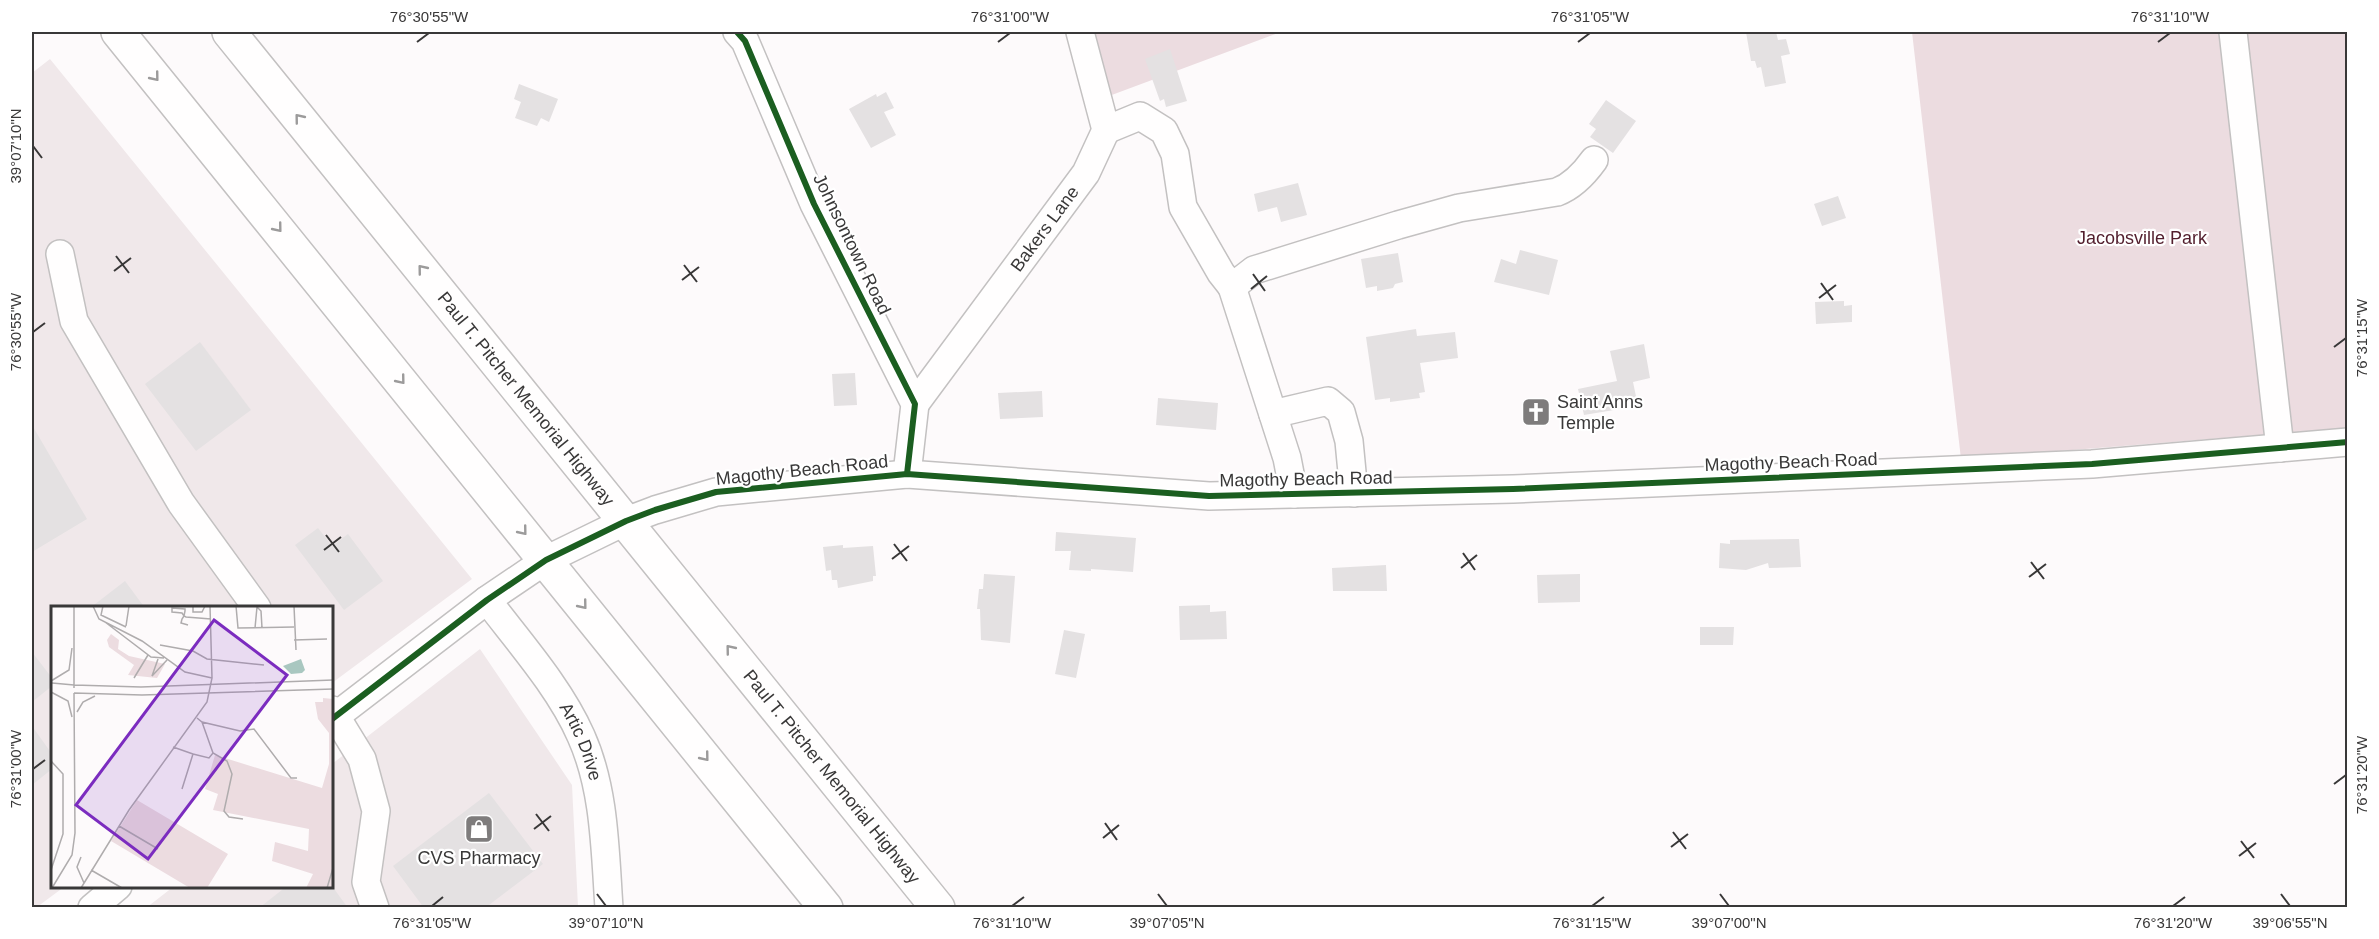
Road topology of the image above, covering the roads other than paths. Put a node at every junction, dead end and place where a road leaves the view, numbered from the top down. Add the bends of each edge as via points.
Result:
1 (118, 32) edge
2 (230, 32) edge
3 (737, 32) edge
4 (1080, 32) edge
5 (2233, 32) edge
6 (1106, 130) junction
7 (1594, 160) dead end
8 (60, 254) dead end
9 (1232, 287) junction
10 (915, 404) junction
11 (1273, 414) junction
12 (2348, 442) edge
13 (2280, 448) junction
14 (907, 474) junction
15 (1354, 493) junction
16 (1294, 494) junction
17 (626, 521) junction
18 (546, 560) junction
19 (487, 600) junction
20 (256, 606) edge
21 (333, 715) edge
22 (116, 888) edge
23 (92, 908) edge
24 (375, 908) edge
25 (609, 908) edge
26 (826, 908) edge
27 (938, 908) edge

1 -> 18 main road
17 -> 2 main road, Paul T. Pitcher Memorial Highway
3 - 10 street, Johnsontown Road via 745,41 814,204
4 - 6 street
5 - 13 street
6 - 9 street via 1140,116 1164,131 1175,154 1183,207
6 - 10 street, Bakers Lane via 1086,173
7 - 9 street via 1568,188 1557,192 1460,208 1398,225 1254,270
8 - 20 street via 74,321 181,502
9 - 11 street
10 - 14 street
11 - 15 street via 1328,401 1341,412 1349,441
11 - 16 street
12 - 13 street, Magothy Beach Road
13 - 15 street, Magothy Beach Road via 2080,465
14 - 16 street, Magothy Beach Road via 1209,496
14 - 17 street, Magothy Beach Road via 716,492
15 - 16 street, Magothy Beach Road
17 - 18 street, Magothy Beach Road
27 -> 17 main road, Paul T. Pitcher Memorial Highway
18 - 19 street, Magothy Beach Road
18 -> 26 main road
19 - 21 street, Magothy Beach Road
19 - 25 street, Artic Drive via 548,682 581,735 598,794
21 - 24 street via 362,759 376,811 366,882
22 - 23 street

